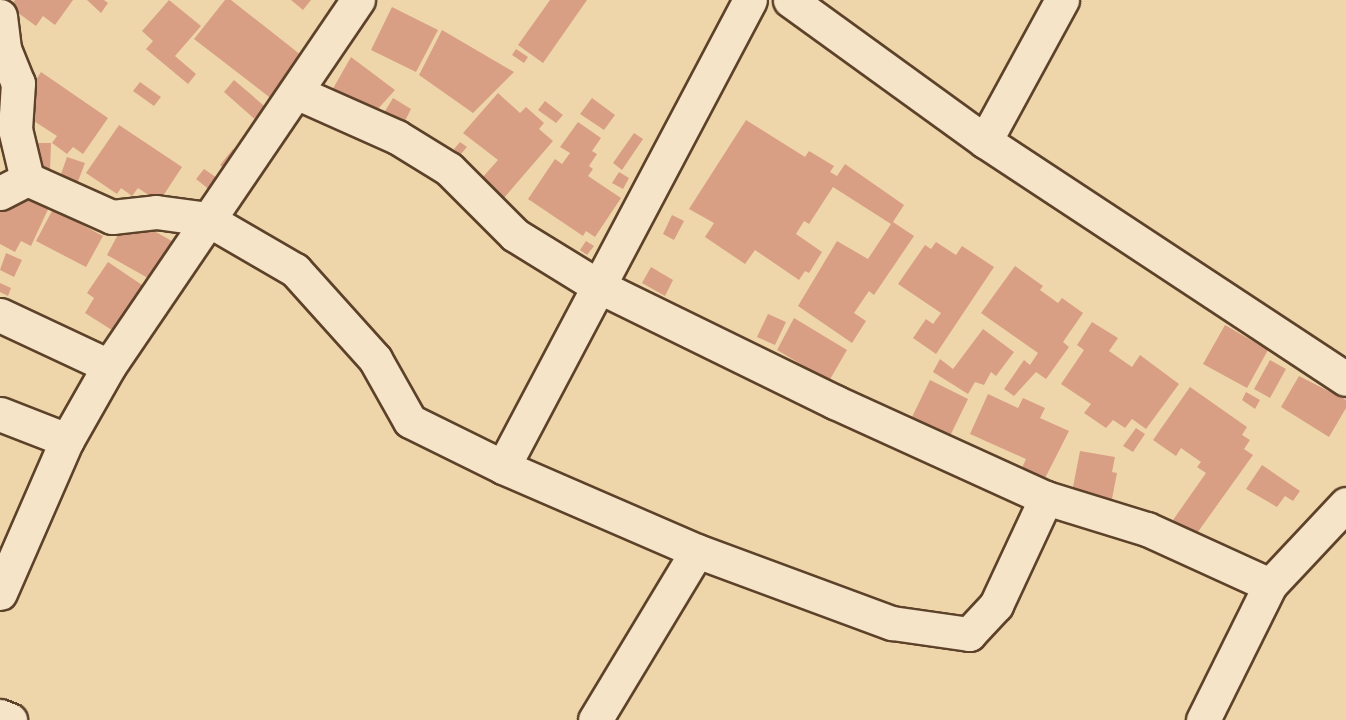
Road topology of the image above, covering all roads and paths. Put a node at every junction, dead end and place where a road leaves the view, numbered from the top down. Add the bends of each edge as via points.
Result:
1 (8, 0) edge
2 (358, 0) edge
3 (750, 0) edge
4 (790, 0) edge
5 (1062, 0) edge
6 (0, 11) edge
7 (0, 15) edge
8 (298, 93) junction
9 (985, 141) junction
10 (13, 186) edge
11 (207, 219) junction
12 (598, 286) junction
13 (0, 315) edge
14 (109, 366) junction
15 (1346, 379) edge
16 (0, 414) edge
17 (67, 440) junction
18 (503, 467) junction
19 (1046, 498) junction
20 (1346, 504) edge
21 (697, 551) junction
22 (1270, 585) junction
23 (0, 593) edge
24 (0, 716) edge
25 (10, 720) edge
26 (595, 720) edge
27 (1203, 720) edge

1 - 6 street
2 - 8 street
3 - 12 street
4 - 9 street
5 - 9 street
7 - 10 street via 4,49 18,83
8 - 11 street
8 - 12 street via 397,137 449,169 515,235
9 - 15 street
10 - 11 street via 112,217 156,212
11 - 14 street
11 - 18 street via 295,270 375,359 410,421
12 - 18 street
12 - 19 street via 836,402
13 - 14 street
14 - 17 street
16 - 17 street
17 - 23 street
18 - 21 street
19 - 21 street via 996,605 969,634 892,623
19 - 22 street via 1147,530
20 - 22 street
21 - 26 street
22 - 27 street
24 - 25 street

